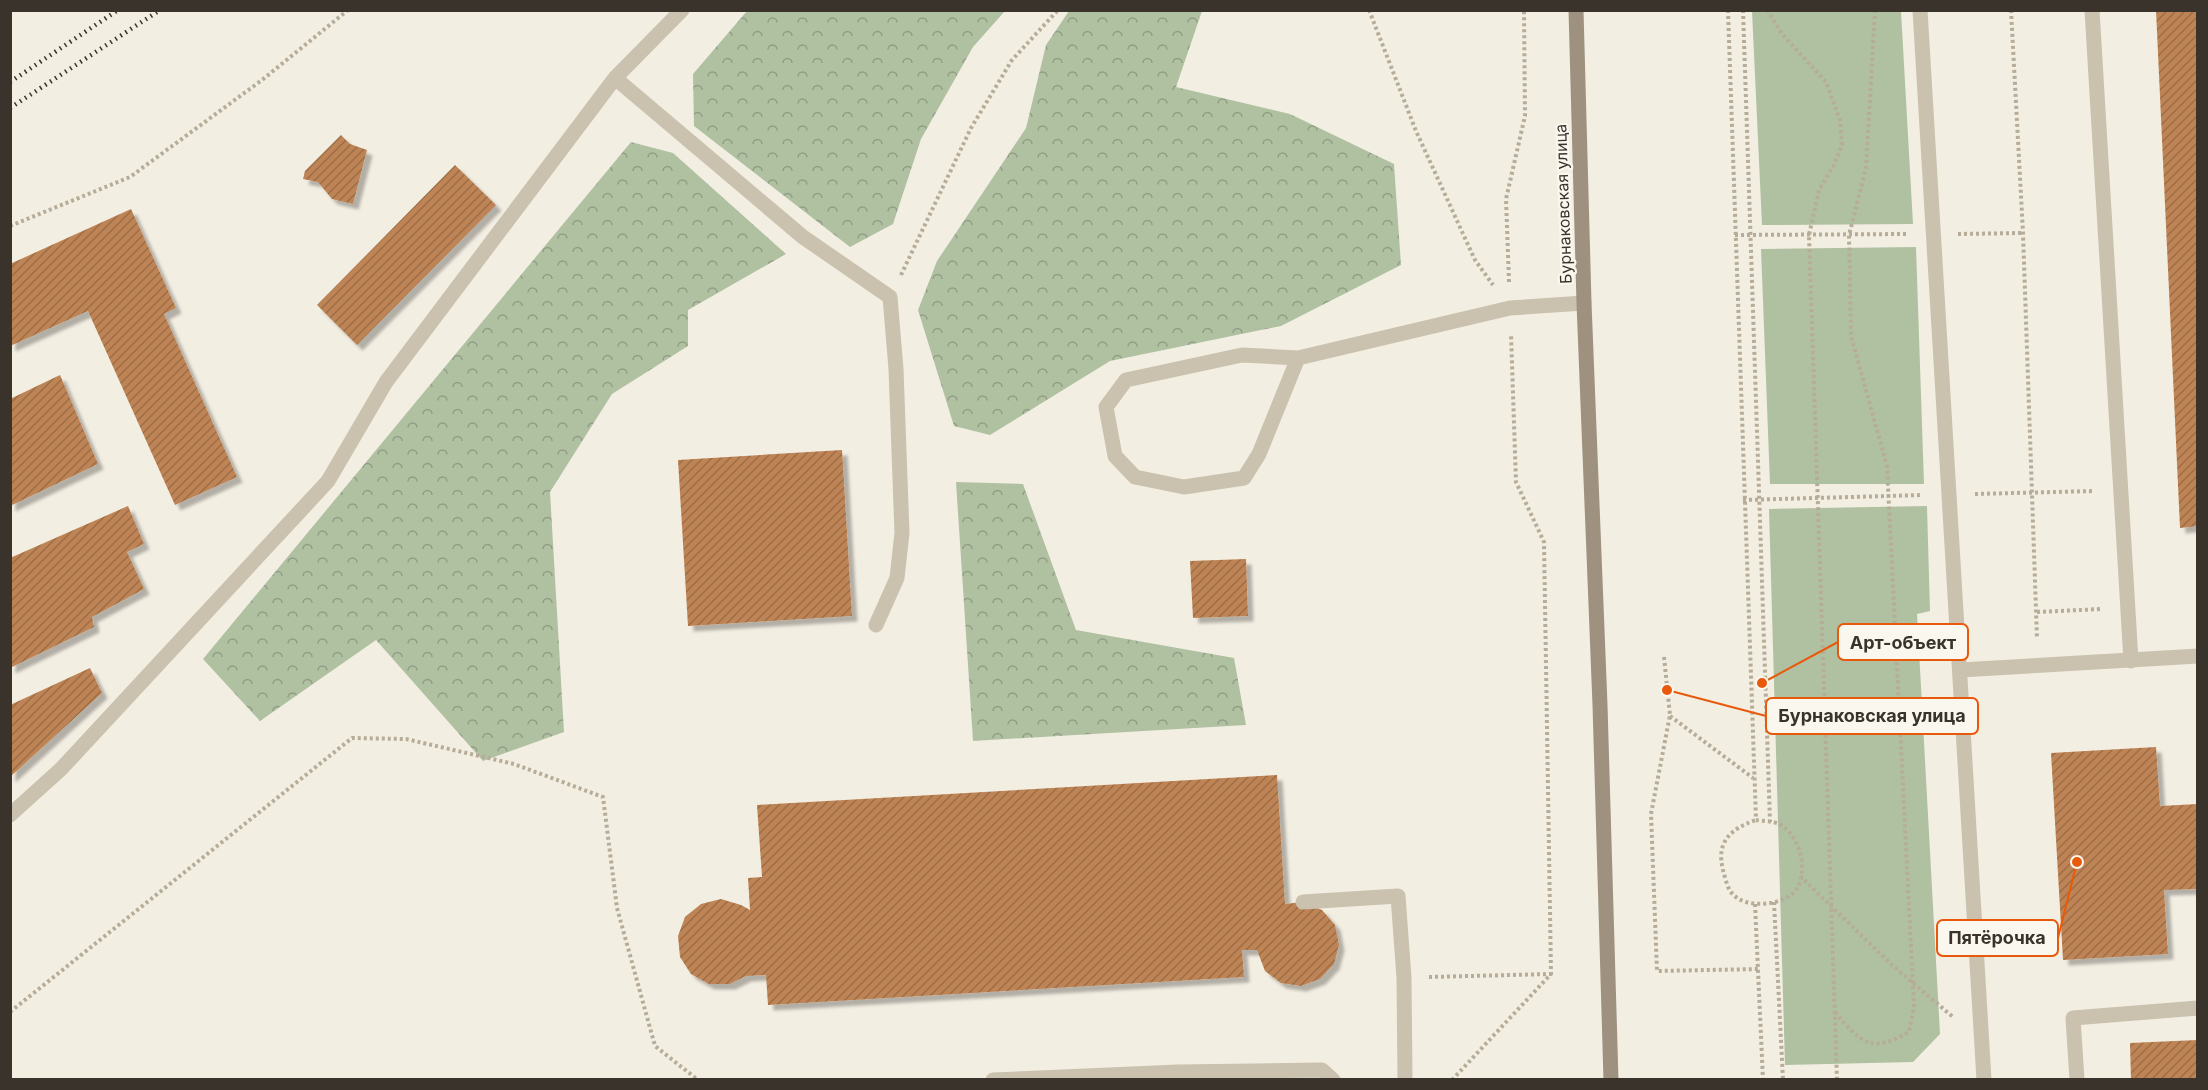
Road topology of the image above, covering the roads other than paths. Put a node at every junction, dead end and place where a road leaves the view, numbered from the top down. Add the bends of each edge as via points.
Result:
1 (682, 10) edge
2 (1576, 10) edge
3 (1920, 10) edge
4 (2092, 10) edge
5 (615, 78) junction
6 (1584, 303) junction
7 (1298, 358) junction
8 (876, 625) dead end
9 (2198, 656) edge
10 (2131, 661) junction
11 (1960, 670) junction
12 (10, 814) edge
13 (1303, 902) dead end
14 (2198, 1008) edge
15 (993, 1080) edge
16 (1333, 1080) edge
17 (1405, 1080) edge
18 (1611, 1080) edge
19 (1984, 1080) edge
20 (2077, 1080) edge

1 - 5 street
2 - 6 main road, Бурнаковская улица
3 - 11 street
4 - 10 street
5 - 8 street via 803,237 890,297 902,533 897,578
5 - 12 street via 386,381 328,481 61,769
6 - 7 street via 1510,308
6 - 18 main road, Бурнаковская улица
7 - 7 street via 1242,355 1126,380 1106,407 1115,456 1135,477 1184,487 1244,477 1258,454
9 - 10 street
10 - 11 street
11 - 19 street
13 - 17 street via 1398,896
14 - 20 street via 2073,1018
15 - 16 street via 1322,1070

